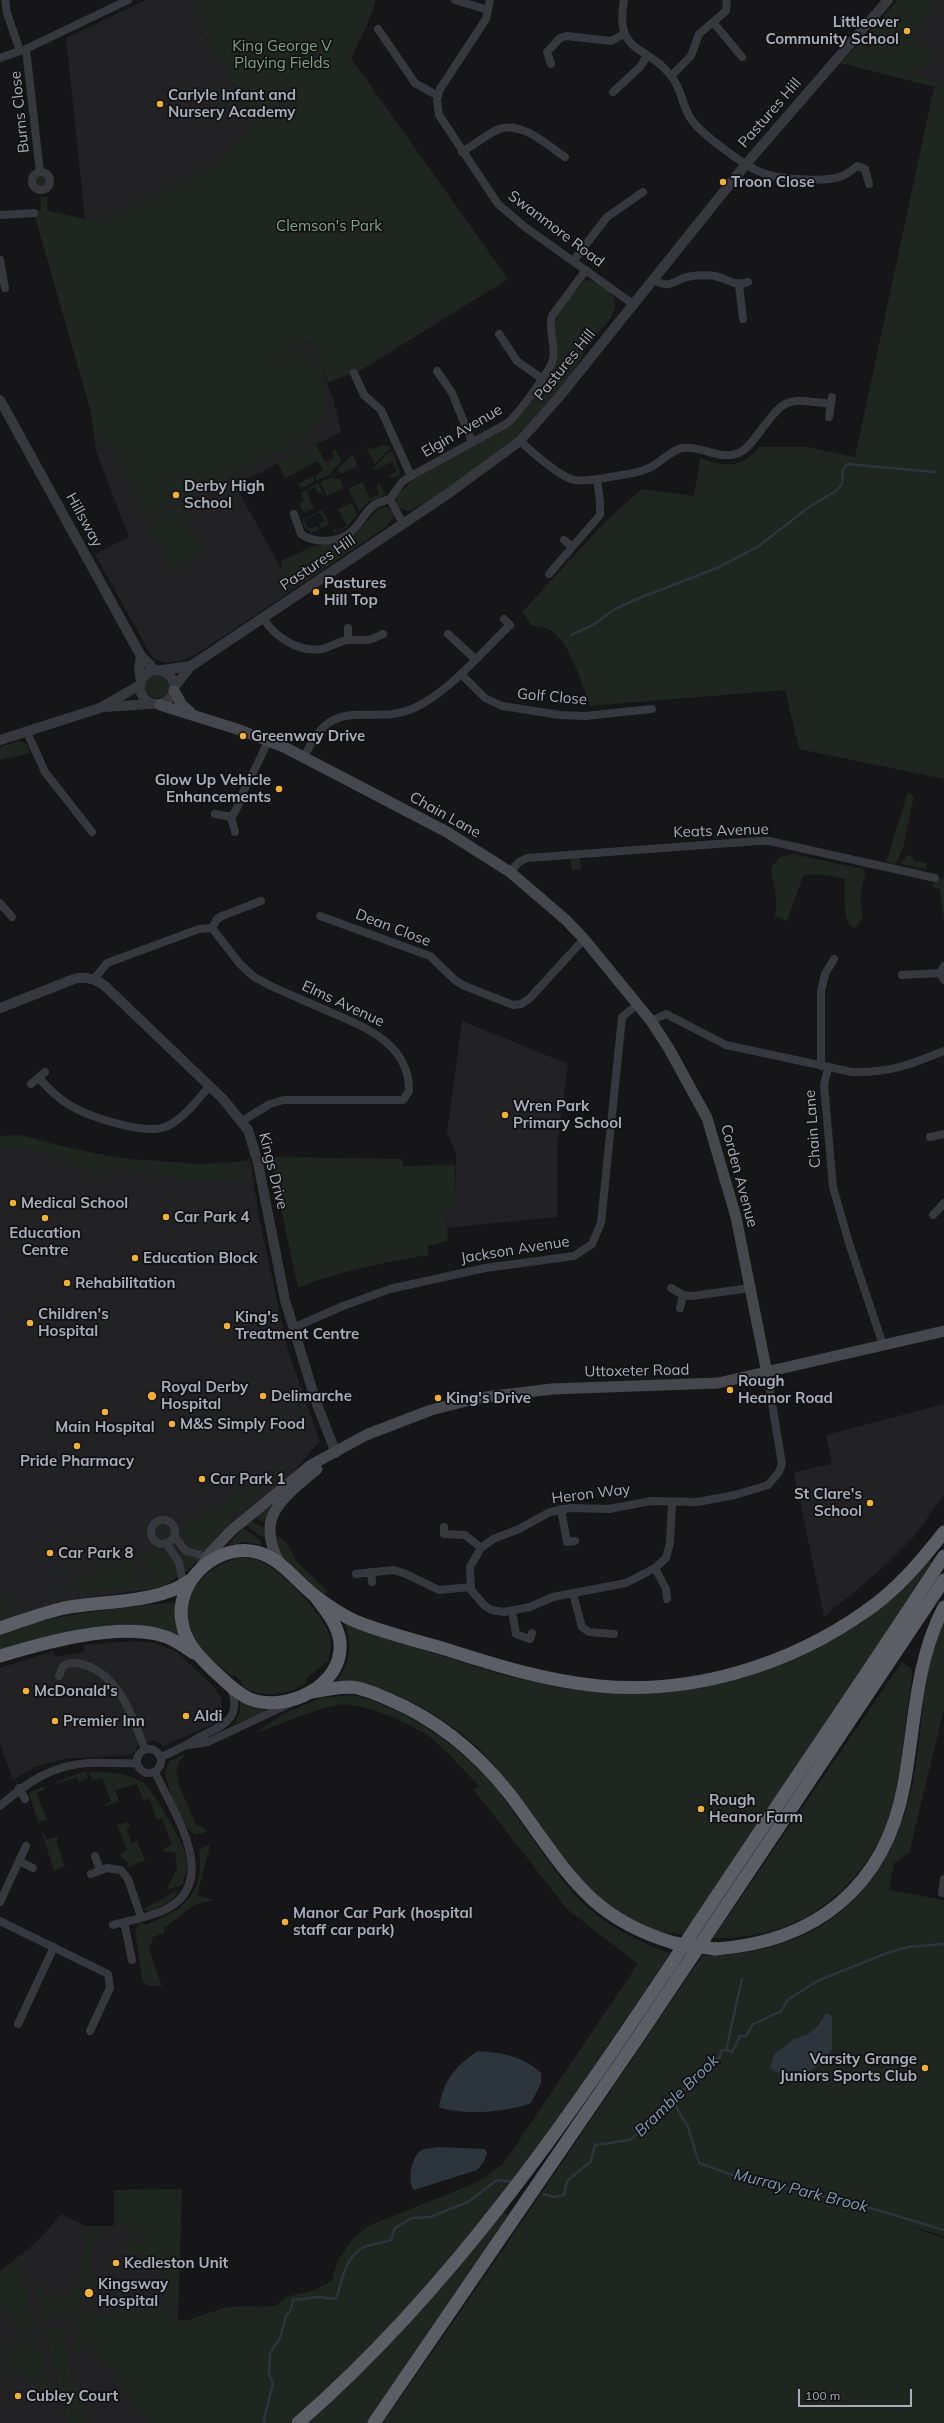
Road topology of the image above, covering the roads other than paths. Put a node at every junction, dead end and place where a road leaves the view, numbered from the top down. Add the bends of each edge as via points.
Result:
1 (5, 0) edge
2 (128, 0) edge
3 (454, 0) edge
4 (490, 0) edge
5 (624, 0) edge
6 (727, 0) edge
7 (888, 0) edge
8 (488, 10) junction
9 (713, 22) junction
10 (378, 29) dead end
11 (624, 34) junction
12 (23, 50) junction
13 (647, 56) junction
14 (0, 58) edge
15 (742, 58) dead end
16 (551, 64) dead end
17 (672, 76) junction
18 (613, 92) dead end
19 (438, 96) junction
20 (462, 152) junction
21 (565, 158) dead end
22 (746, 164) junction
23 (40, 172) dead end
24 (869, 184) dead end
25 (643, 192) dead end
26 (34, 213) dead end
27 (0, 216) edge
28 (0, 260) edge
29 (573, 261) junction
30 (586, 270) junction
31 (653, 279) junction
32 (748, 282) dead end
33 (739, 285) junction
34 (5, 288) dead end
35 (633, 304) junction
36 (743, 319) dead end
37 (499, 334) dead end
38 (437, 371) dead end
39 (354, 373) dead end
40 (541, 378) junction
41 (0, 400) edge
42 (829, 417) dead end
43 (520, 441) junction
44 (472, 442) junction
45 (411, 476) junction
46 (597, 479) junction
47 (390, 499) junction
48 (294, 514) dead end
49 (403, 524) junction
50 (564, 540) dead end
51 (572, 547) junction
52 (549, 574) dead end
53 (263, 618) junction
54 (504, 619) dead end
55 (348, 628) dead end
56 (383, 634) dead end
57 (448, 634) dead end
58 (348, 640) junction
59 (141, 656) junction
60 (474, 659) junction
61 (191, 666) junction
62 (158, 670) junction
63 (461, 674) junction
64 (141, 683) junction
65 (174, 689) junction
66 (155, 704) junction
67 (100, 708) junction
68 (652, 709) dead end
69 (194, 715) junction
70 (27, 732) junction
71 (0, 740) edge
72 (268, 741) junction
73 (304, 758) junction
74 (215, 814) dead end
75 (231, 816) junction
76 (92, 832) dead end
77 (235, 832) dead end
78 (510, 872) junction
79 (936, 878) dead end
80 (261, 901) dead end
81 (0, 903) edge
82 (320, 916) dead end
83 (12, 917) dead end
84 (212, 928) junction
85 (584, 939) junction
86 (834, 959) dead end
87 (943, 973) edge
88 (902, 975) dead end
89 (94, 979) junction
90 (638, 1004) junction
91 (0, 1008) edge
92 (651, 1021) junction
93 (944, 1051) edge
94 (824, 1067) junction
95 (45, 1072) dead end
96 (39, 1078) junction
97 (31, 1084) dead end
98 (210, 1086) junction
99 (242, 1121) junction
100 (944, 1134) edge
101 (930, 1137) dead end
102 (941, 1203) edge
103 (933, 1215) dead end
104 (671, 1288) dead end
105 (750, 1288) junction
106 (683, 1295) junction
107 (680, 1308) dead end
108 (293, 1328) junction
109 (944, 1331) edge
110 (883, 1345) junction
111 (767, 1373) junction
112 (336, 1453) junction
113 (672, 1502) junction
114 (561, 1509) junction
115 (444, 1527) dead end
116 (944, 1532) edge
117 (174, 1536) junction
118 (575, 1541) dead end
119 (166, 1544) junction
120 (481, 1548) junction
121 (944, 1556) edge
122 (211, 1558) junction
123 (281, 1565) junction
124 (655, 1568) junction
125 (371, 1572) junction
126 (356, 1574) dead end
127 (944, 1580) edge
128 (372, 1582) dead end
129 (186, 1586) junction
130 (471, 1587) junction
131 (573, 1594) junction
132 (315, 1596) junction
133 (667, 1599) dead end
134 (944, 1607) edge
135 (512, 1611) junction
136 (0, 1628) edge
137 (532, 1632) dead end
138 (614, 1634) dead end
139 (198, 1655) junction
140 (0, 1656) edge
141 (59, 1676) dead end
142 (230, 1685) junction
143 (311, 1692) junction
144 (299, 1698) junction
145 (189, 1745) junction
146 (146, 1750) junction
147 (161, 1757) junction
148 (137, 1764) junction
149 (155, 1772) junction
150 (19, 1788) junction
151 (25, 1799) dead end
152 (0, 1806) edge
153 (26, 1846) dead end
154 (95, 1856) dead end
155 (19, 1861) junction
156 (33, 1868) dead end
157 (100, 1870) junction
158 (91, 1874) dead end
159 (944, 1879) edge
160 (942, 1893) dead end
161 (0, 1902) edge
162 (141, 1917) junction
163 (0, 1921) edge
164 (124, 1922) junction
165 (113, 1926) dead end
166 (54, 1947) junction
167 (132, 1960) dead end
168 (18, 2024) dead end
169 (90, 2031) dead end
170 (298, 2423) edge
171 (374, 2423) edge

1 - 12 street, Burns Close via 11,27
2 - 12 street
3 - 8 street
4 - 8 street, Swanmore Road
5 - 11 street via 621,22
6 - 9 street via 726,11
7 - 22 street, Pastures Hill
8 - 19 street, Swanmore Road via 486,19 444,82
9 - 15 street
9 - 17 street via 699,34 685,64
10 - 19 street via 395,45 415,83
11 - 13 street via 629,43
11 - 16 street via 611,41 567,36 560,38 547,52
12 - 14 street
12 - 23 street, Burns Close
13 - 17 street
13 - 18 street via 640,67
17 - 22 street via 690,118 707,136
19 - 20 street, Swanmore Road via 439,116
20 - 21 street via 498,129 509,126 524,130
20 - 29 street, Swanmore Road via 498,204
22 - 24 street via 766,174 803,178 838,178 857,166 865,169
22 - 31 street, Pastures Hill
25 - 29 street via 606,217
26 - 27 street
28 - 34 street
29 - 30 street, Swanmore Road
30 - 35 street, Swanmore Road
30 - 40 street, Elgin Avenue via 552,316 549,324 553,359
31 - 33 street via 668,285 692,276 716,276
31 - 35 street, Pastures Hill
32 - 33 street
33 - 36 street
35 - 43 street, Pastures Hill via 559,397
37 - 40 street via 517,361
38 - 44 street via 452,393
39 - 45 street via 364,395 380,403
40 - 44 street, Elgin Avenue via 511,420
41 - 59 street, Hillsway
42 - 46 street via 832,401 797,399 785,402 749,446 739,452 716,456 693,448 684,448 676,450 648,469
43 - 46 street via 568,478
43 - 49 street, Pastures Hill
44 - 45 street, Elgin Avenue
45 - 47 street, Elgin Avenue via 402,482
46 - 51 street via 600,516
47 - 48 street via 368,510 352,532 328,540 315,540 301,534
47 - 49 street
49 - 53 street, Pastures Hill
50 - 51 street
51 - 52 street
53 - 58 street via 278,638 300,646 320,649
53 - 61 street, Pastures Hill
54 - 60 street via 510,625
55 - 58 street
56 - 58 street via 371,640
57 - 60 street
59 - 62 street, Hillsway
59 - 64 street
60 - 63 street
61 - 62 street, Pastures Hill
61 - 65 street, Pastures Hill
62 - 64 street via 149,672
62 - 65 street via 168,674
63 - 68 street, Golf Close via 485,698 502,706 578,716
63 - 73 street via 421,705 403,711 332,719 317,731
64 - 66 street via 142,695
64 - 67 street
65 - 66 street via 169,700
65 - 69 main road, Chain Lane via 182,705
66 - 67 street
66 - 69 main road, Chain Lane
67 - 70 street
69 - 72 main road, Chain Lane
70 - 71 street
70 - 76 street via 44,772
72 - 73 main road, Chain Lane
72 - 75 street via 237,810
73 - 78 main road, Chain Lane via 447,832
74 - 75 street
75 - 77 street
78 - 79 street, Keats Avenue via 527,858 758,841
78 - 85 main road, Chain Lane
80 - 84 street via 222,916
81 - 83 street
82 - 85 street, Dean Close via 430,956 465,986 513,1004 521,1004 529,999
84 - 89 street via 199,929 107,963
84 - 99 street, Elms Avenue via 240,964 254,977 379,1034 396,1051 405,1068 409,1085 407,1096 400,1100 284,1100 270,1104
85 - 90 main road, Chain Lane
86 - 94 street, Chain Lane via 825,974 821,992
87 - 88 street
89 - 91 street via 74,979
89 - 98 street, Kings Drive via 104,985
90 - 92 main road, Corden Avenue
90 - 108 street, Jackson Avenue via 622,1017 601,1223 592,1244 574,1256 486,1268 390,1289
92 - 94 street via 666,1014 726,1045
92 - 105 main road, Corden Avenue via 707,1118 736,1217
93 - 94 street via 896,1069 872,1072
94 - 110 street, Chain Lane via 833,1187 848,1244
95 - 96 street
96 - 97 street
96 - 98 street via 56,1096 75,1108 103,1119 153,1129 173,1123
98 - 99 street, Kings Drive
99 - 108 street, Kings Drive via 255,1150
100 - 101 street
102 - 103 street
104 - 106 street
105 - 106 street via 712,1295
105 - 111 main road, Corden Avenue
106 - 107 street
108 - 112 street, Kings Drive via 316,1402
109 - 110 main road, Uttoxeter Road
110 - 111 main road, Uttoxeter Road
111 - 112 main road, Uttoxeter Road via 701,1385 580,1386 478,1398 415,1415 366,1435
111 - 113 street, Heron Way via 782,1464 779,1472 768,1485 756,1490 697,1502
112 - 122 main road via 311,1465 267,1500 232,1530
112 - 123 main road via 288,1496 272,1515 269,1526 270,1540
113 - 114 street, Heron Way via 640,1502 601,1509
113 - 124 street via 670,1549 666,1558
114 - 118 street via 567,1542
114 - 120 street, Heron Way via 496,1538
115 - 120 street via 444,1534 464,1535
116 - 132 highway via 915,1569 867,1611 838,1628 787,1655 730,1674 674,1686 601,1686 532,1675 357,1622
117 - 119 street
117 - 119 street via 173,1527 168,1522 160,1521 154,1524 152,1537 158,1543
117 - 122 street via 186,1551
119 - 129 street via 179,1562
120 - 130 street, Heron Way via 470,1567
121 - 170 highway via 667,1970 536,2160 484,2227 420,2302
122 - 123 highway via 247,1550 260,1553
122 - 129 highway
123 - 132 highway
124 - 131 street via 626,1583
124 - 133 street via 666,1590
125 - 126 street
125 - 128 street
125 - 130 street via 400,1571 441,1590
127 - 171 highway via 641,2033
129 - 136 highway via 161,1594 64,1608
129 - 139 highway via 180,1607 182,1623 187,1638
130 - 135 street via 477,1599 487,1607 498,1612
131 - 135 street via 550,1598 530,1608
131 - 138 street via 582,1627 587,1631
132 - 143 highway via 336,1627 340,1648 331,1672
134 - 143 highway, bridge via 930,1639 919,1678 899,1807 873,1866 836,1905 801,1928 767,1942 715,1949 674,1943 637,1930 593,1899 566,1871 481,1760 438,1726 402,1704 368,1691 342,1687
135 - 137 street via 516,1634 530,1639
139 - 140 highway via 169,1638 141,1632 78,1637
139 - 142 highway
141 - 146 street via 63,1666 74,1662 88,1666 107,1679 129,1712
142 - 144 highway via 246,1697 265,1702
142 - 145 street via 234,1706 230,1720
143 - 144 highway
144 - 145 street via 208,1742
145 - 147 street
146 - 147 street via 153,1750
146 - 148 street via 139,1755
147 - 149 street via 159,1768
148 - 149 street via 143,1771
148 - 150 street via 78,1764 50,1772
149 - 162 street via 190,1848 192,1869 179,1900 167,1908
150 - 151 street
150 - 152 street
153 - 155 street
154 - 157 street
155 - 156 street
155 - 161 street
157 - 158 street
157 - 162 street via 117,1868 124,1873 132,1888
159 - 160 street
162 - 164 street
163 - 166 street
164 - 165 street
164 - 167 street
166 - 168 street
166 - 169 street via 106,1972 110,1977 110,1988

